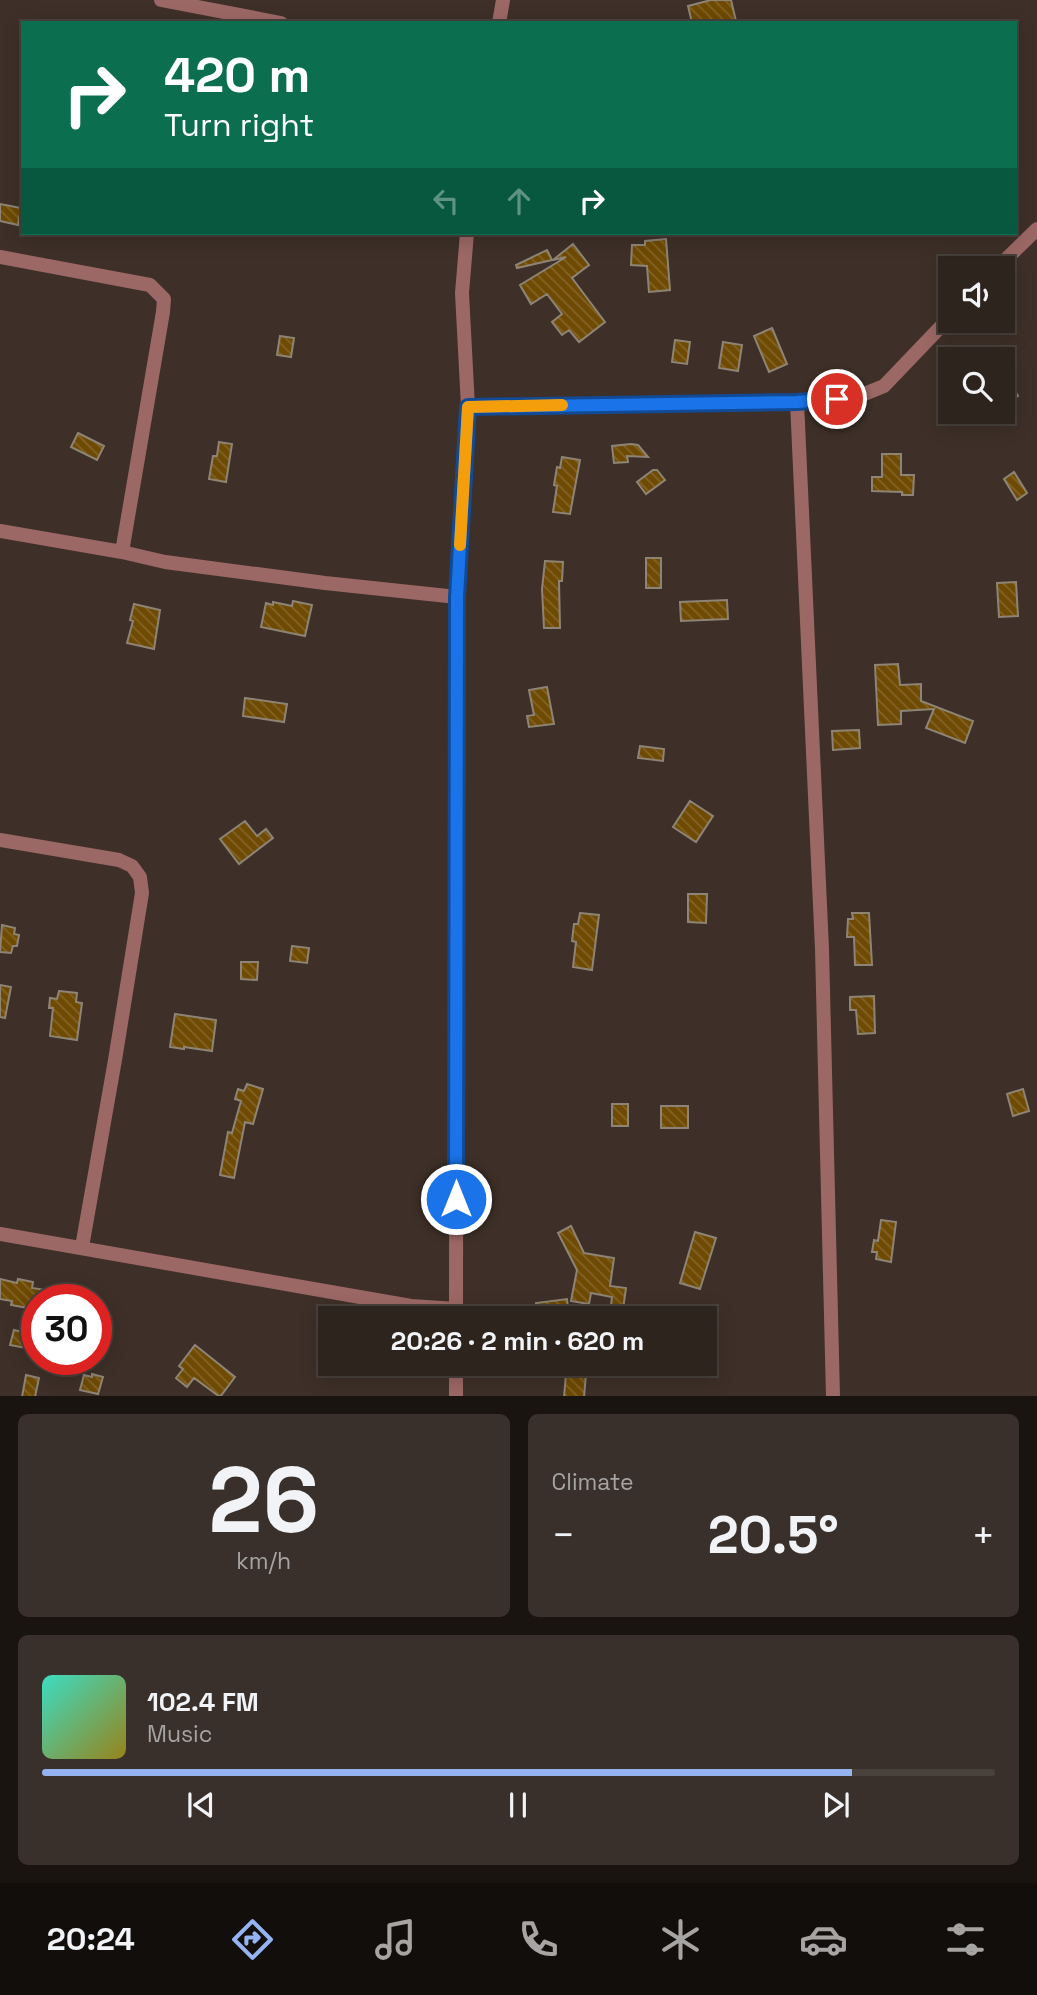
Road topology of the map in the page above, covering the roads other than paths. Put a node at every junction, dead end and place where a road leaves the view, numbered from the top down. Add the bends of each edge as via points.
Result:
1 (161, 0) edge
2 (503, 0) edge
3 (232, 7) edge
4 (275, 21) edge
5 (499, 21) edge
6 (1037, 229) edge
7 (467, 235) edge
8 (1008, 256) edge
9 (0, 257) edge
10 (938, 330) edge
11 (797, 402) junction
12 (468, 407) junction
13 (0, 531) edge
14 (122, 552) junction
15 (457, 597) junction
16 (0, 840) edge
17 (0, 1234) edge
18 (82, 1247) junction
19 (411, 1306) edge
20 (456, 1306) edge
21 (456, 1376) edge
22 (456, 1396) edge
23 (833, 1396) edge

1 - 3 street
2 - 5 street
3 - 4 street
6 - 8 street
7 - 12 street via 462,293
9 - 14 street via 150,285 164,299
10 - 11 street via 884,386 858,397
11 - 12 street
11 - 23 street via 822,949
12 - 15 street
13 - 14 street
14 - 15 street via 165,562
15 - 20 street
16 - 18 street via 119,860 132,866 140,877 135,945
17 - 18 street
18 - 19 street
21 - 22 street

